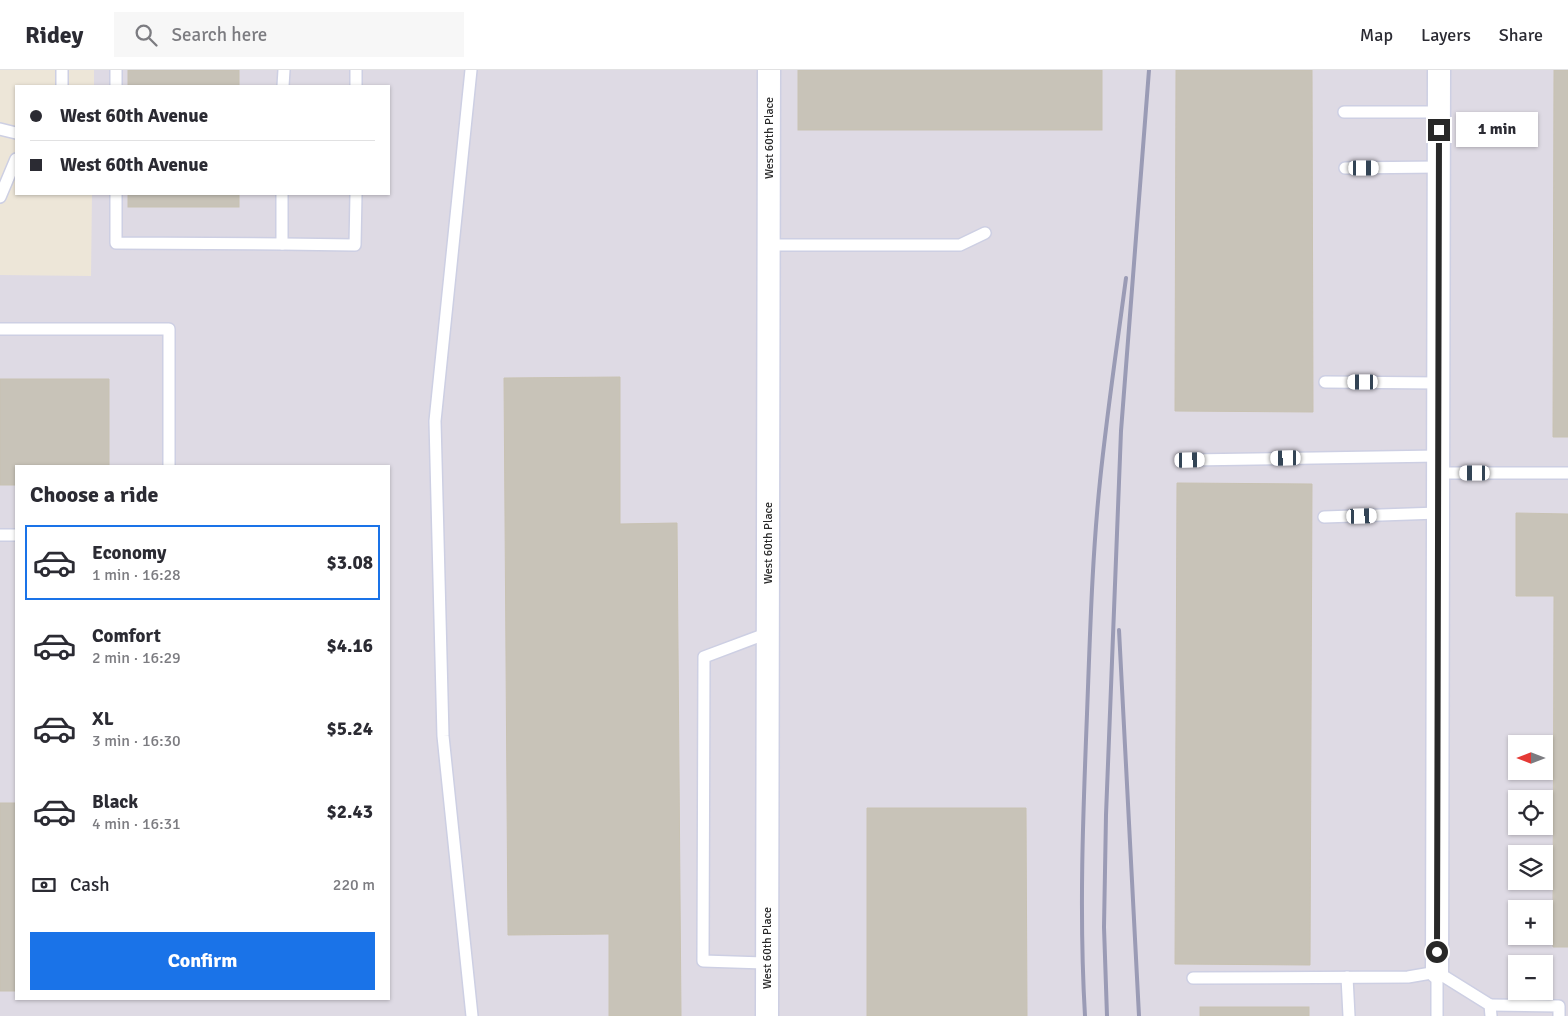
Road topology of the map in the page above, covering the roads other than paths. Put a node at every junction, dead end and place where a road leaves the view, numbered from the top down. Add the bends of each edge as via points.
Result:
1 (62, 70) edge
2 (116, 70) edge
3 (284, 70) edge
4 (356, 70) edge
5 (471, 70) edge
6 (769, 70) edge
7 (1439, 70) edge
8 (62, 85) edge
9 (116, 85) edge
10 (283, 85) edge
11 (356, 85) edge
12 (1344, 112) dead end
13 (1439, 112) junction
14 (0, 129) edge
15 (15, 133) edge
16 (15, 161) edge
17 (1345, 168) dead end
18 (1439, 168) junction
19 (116, 195) edge
20 (282, 195) edge
21 (356, 195) edge
22 (0, 197) edge
23 (985, 233) dead end
24 (282, 244) junction
25 (769, 245) junction
26 (0, 329) edge
27 (1326, 382) dead end
28 (1438, 383) junction
29 (1190, 460) dead end
30 (1438, 464) junction
31 (169, 465) edge
32 (1568, 473) edge
33 (1438, 514) junction
34 (1324, 517) dead end
35 (0, 535) edge
36 (15, 535) edge
37 (768, 633) junction
38 (767, 963) junction
39 (1437, 972) junction
40 (1348, 977) junction
41 (1193, 978) dead end
42 (1562, 1009) edge
43 (1490, 1011) edge
44 (472, 1016) edge
45 (767, 1016) edge
46 (1349, 1016) edge
47 (1436, 1016) edge

1 - 8 lane
2 - 9 lane
3 - 10 lane
4 - 11 lane
5 - 44 lane via 435,421 443,736
6 - 25 street, West 60th Place
7 - 13 street
12 - 13 lane
13 - 18 street
14 - 15 lane
16 - 22 lane
17 - 18 lane
18 - 28 street
19 - 24 lane via 116,243
20 - 24 lane
21 - 24 lane via 355,245
23 - 25 lane via 960,245
25 - 37 street, West 60th Place
26 - 31 lane via 169,329
27 - 28 lane
28 - 30 street
29 - 30 lane
30 - 32 lane
30 - 33 street
33 - 34 lane
33 - 39 street
35 - 36 lane
37 - 38 street, West 60th Place
37 - 38 lane via 704,657 703,951 703,960
38 - 45 street, West 60th Place
39 - 40 lane via 1408,977
39 - 43 lane
39 - 47 lane
40 - 41 lane
40 - 46 lane
42 - 43 lane

